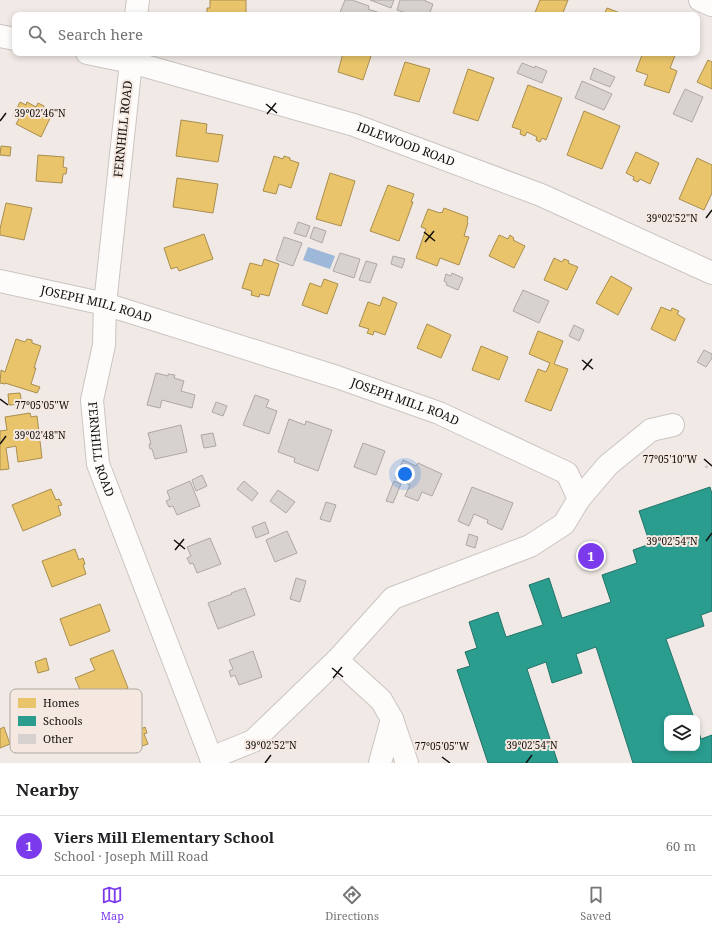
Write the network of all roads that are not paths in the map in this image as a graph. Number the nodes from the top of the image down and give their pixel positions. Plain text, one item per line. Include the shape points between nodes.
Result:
1 (138, 0) edge
2 (700, 0) edge
3 (712, 5) edge
4 (136, 12) edge
5 (0, 36) edge
6 (12, 38) edge
7 (120, 56) edge
8 (131, 57) edge
9 (712, 273) edge
10 (0, 282) edge
11 (105, 304) junction
12 (673, 425) dead end
13 (579, 499) junction
14 (337, 660) junction
15 (392, 720) junction
16 (212, 760) edge
17 (380, 763) edge
18 (407, 763) edge

1 - 4 street
2 - 3 street
5 - 6 street
7 - 8 street, IDLEWOOD ROAD
8 - 9 street, IDLEWOOD ROAD via 354,125 541,195
8 - 11 street, FERNHILL ROAD
10 - 11 street, JOSEPH MILL ROAD
11 - 13 street, JOSEPH MILL ROAD via 337,377 439,413 567,473
11 - 16 street, FERNHILL ROAD via 104,345 92,400 98,464
12 - 13 street via 651,430 608,465
13 - 14 street via 564,524 530,546 393,598
14 - 15 street via 381,700
14 - 16 street via 253,741
15 - 17 street
15 - 18 street

